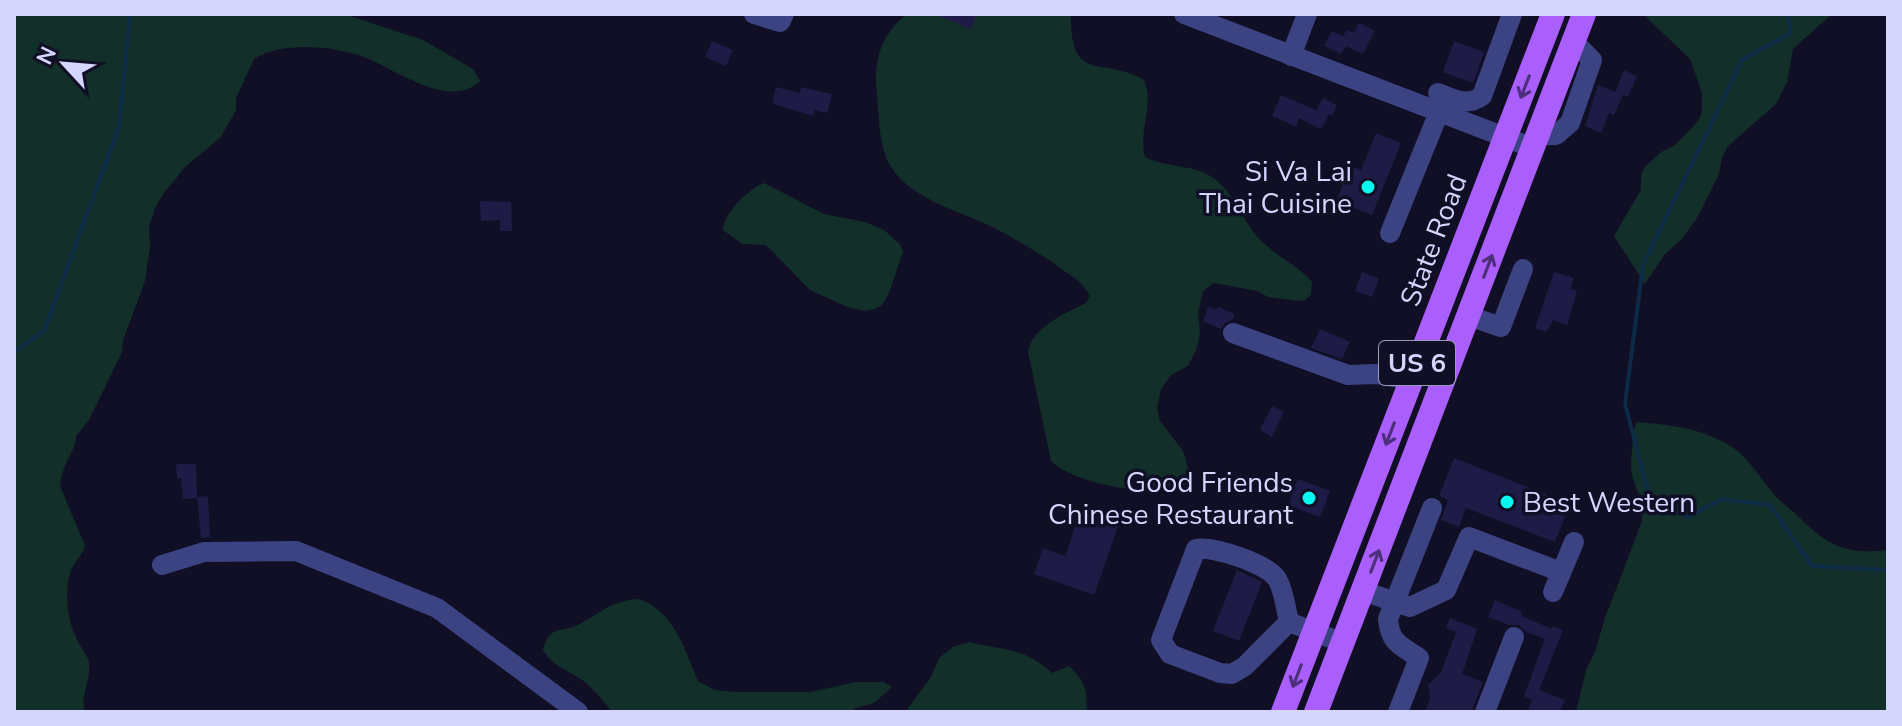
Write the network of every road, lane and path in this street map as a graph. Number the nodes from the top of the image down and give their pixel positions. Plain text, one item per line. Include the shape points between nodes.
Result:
1 (754, 14) edge
2 (1184, 14) edge
3 (1307, 14) edge
4 (1512, 14) edge
5 (1553, 14) edge
6 (1584, 14) edge
7 (782, 18) edge
8 (1291, 56) junction
9 (1439, 103) junction
10 (1505, 138) junction
11 (1536, 141) junction
12 (1390, 233) dead end
13 (1523, 269) dead end
14 (1469, 316) junction
15 (1233, 333) dead end
16 (1410, 380) junction
17 (1432, 508) dead end
18 (1574, 542) dead end
19 (162, 565) dead end
20 (1561, 572) junction
21 (1363, 591) junction
22 (1553, 592) dead end
23 (1394, 603) junction
24 (1289, 622) junction
25 (1314, 631) junction
26 (1514, 637) dead end
27 (1343, 643) junction
28 (578, 712) edge
29 (1283, 712) edge
30 (1316, 712) edge
31 (1398, 712) edge
32 (1485, 712) edge

1 - 7 street
2 - 8 street
3 - 8 street
4 - 9 street via 1482,96
5 -> 10 main road, State Road / US 6
6 - 11 main road, US 6
8 - 9 street
9 - 10 street
9 - 12 street
10 - 11 street
10 - 16 main road, State Road / US 6
14 -> 11 main road, US 6
13 - 14 street via 1501,327
21 -> 14 main road, US 6
15 - 16 street via 1348,375
16 -> 25 main road, State Road / US 6
17 - 23 street
18 - 20 street
19 - 28 street via 204,552 296,551 437,608
20 - 22 street
20 - 23 street via 1469,537 1446,590 1410,607
21 - 23 street
21 - 27 main road, US 6
23 - 31 street via 1389,633 1419,658
24 - 24 street via 1232,674 1170,654 1161,640 1196,549 1208,547 1267,569 1278,580
24 - 25 street
25 - 27 street
25 -> 29 main road, State Road / US 6
26 - 32 street
27 - 30 main road, US 6

